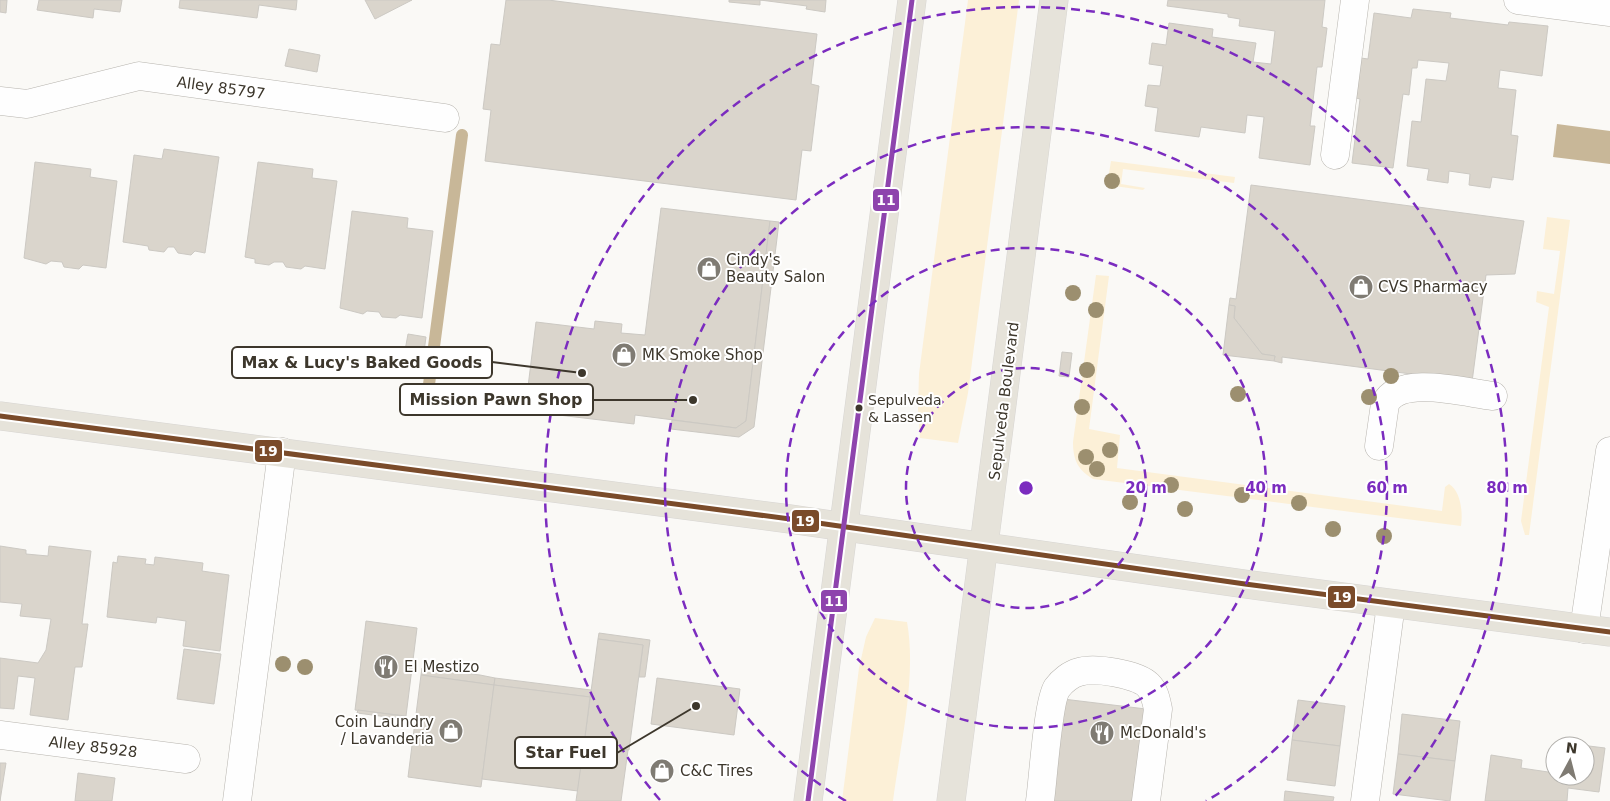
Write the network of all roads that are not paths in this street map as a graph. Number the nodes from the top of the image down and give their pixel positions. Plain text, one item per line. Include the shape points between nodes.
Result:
1 (912, 0) edge
2 (1054, 0) edge
3 (1355, 0) edge
4 (1518, 0) edge
5 (1610, 12) edge
6 (0, 101) edge
7 (445, 118) dead end
8 (1335, 155) dead end
9 (1493, 396) dead end
10 (0, 416) edge
11 (1379, 446) dead end
12 (1610, 451) edge
13 (282, 452) junction
14 (844, 526) junction
15 (984, 545) junction
16 (1391, 604) junction
17 (1584, 629) junction
18 (1610, 632) edge
19 (0, 735) edge
20 (186, 760) dead end
21 (237, 801) edge
22 (808, 801) edge
23 (952, 801) edge
24 (1040, 801) edge
25 (1146, 801) edge
26 (1365, 801) edge

1 - 14 main road
2 - 15 main road, Sepulveda Boulevard
3 - 8 street
4 - 5 street
6 - 7 street, Alley 85797 via 28,104 138,76
9 - 11 street via 1420,387 1400,390 1385,404
10 - 13 main road
12 - 17 street
13 - 14 main road
13 - 21 street
14 - 15 main road
14 - 22 main road
15 - 16 main road
15 - 23 main road, Sepulveda Boulevard
16 - 17 main road
16 - 26 street
17 - 18 main road
19 - 20 street, Alley 85928
24 - 25 street via 1053,696 1066,679 1079,672 1094,671 1141,679 1156,696 1158,709

